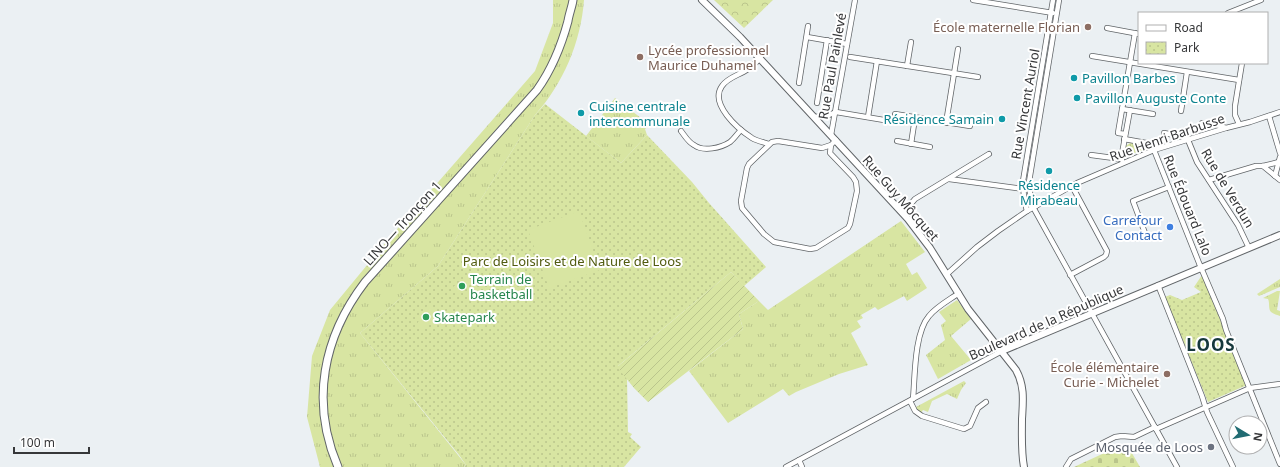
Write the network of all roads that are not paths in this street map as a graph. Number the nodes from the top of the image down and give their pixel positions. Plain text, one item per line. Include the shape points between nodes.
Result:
1 (569, 0) edge
2 (573, 0) edge
3 (702, 0) edge
4 (855, 0) edge
5 (973, 0) edge
6 (1053, 0) edge
7 (1059, 0) edge
8 (1261, 0) edge
9 (1231, 12) edge
10 (1054, 13) junction
11 (568, 21) junction
12 (808, 26) dead end
13 (1106, 28) dead end
14 (1137, 34) edge
15 (806, 37) junction
16 (827, 40) junction
17 (911, 42) dead end
18 (847, 44) junction
19 (958, 49) dead end
20 (1092, 56) dead end
21 (850, 57) dead end
22 (760, 59) junction
23 (877, 61) junction
24 (1130, 62) junction
25 (1138, 63) edge
26 (1141, 64) edge
27 (1242, 64) edge
28 (907, 66) junction
29 (1187, 72) junction
30 (954, 74) junction
31 (978, 77) dead end
32 (1239, 80) junction
33 (799, 83) dead end
34 (817, 103) dead end
35 (1122, 109) junction
36 (1130, 110) junction
37 (1181, 111) dead end
38 (836, 112) junction
39 (1280, 112) edge
40 (895, 114) dead end
41 (1153, 114) dead end
42 (1269, 116) junction
43 (815, 117) junction
44 (868, 117) junction
45 (915, 118) junction
46 (884, 120) dead end
47 (946, 122) junction
48 (1202, 123) dead end
49 (1239, 124) junction
50 (970, 126) dead end
51 (1226, 128) junction
52 (741, 130) junction
53 (681, 131) dead end
54 (1164, 133) dead end
55 (1125, 137) junction
56 (833, 140) junction
57 (1188, 140) junction
58 (897, 141) dead end
59 (769, 144) junction
60 (911, 144) junction
61 (1152, 144) dead end
62 (930, 146) dead end
63 (1154, 150) junction
64 (1280, 153) edge
65 (989, 154) dead end
66 (1091, 154) dead end
67 (1280, 159) edge
68 (1122, 161) junction
69 (1263, 166) junction
70 (1275, 176) junction
71 (950, 179) junction
72 (1209, 180) junction
73 (1280, 180) edge
74 (1072, 186) junction
75 (1169, 188) junction
76 (1023, 189) junction
77 (1034, 206) junction
78 (1027, 211) junction
79 (903, 213) junction
80 (1280, 235) edge
81 (1136, 238) dead end
82 (1249, 248) junction
83 (1201, 268) junction
84 (947, 274) junction
85 (1070, 275) junction
86 (1158, 285) junction
87 (958, 294) junction
88 (1092, 313) junction
89 (1002, 351) junction
90 (1280, 384) edge
91 (1250, 388) junction
92 (912, 400) junction
93 (986, 402) dead end
94 (1205, 408) junction
95 (1156, 428) junction
96 (799, 460) junction
97 (1280, 464) edge
98 (338, 467) edge
99 (786, 467) edge
100 (802, 467) edge
101 (1024, 467) edge
102 (1066, 467) edge
103 (1177, 467) edge
104 (1233, 467) edge

1 - 11 main road, LINO— Tronçon 1
2 - 11 main road, LINO— Tronçon 1
3 - 22 street, Rue Guy Môcquet
4 - 18 street, Rue Paul Painlevé
5 - 10 street
6 - 10 street, Rue Vincent Auriol
7 - 10 street, Rue Vincent Auriol
8 - 9 street
10 - 76 street, Rue Vincent Auriol
10 - 77 street, Rue Vincent Auriol via 1029,182
11 - 98 main road, LINO— Tronçon 1 via 556,58 537,90 368,278 353,298 336,329 325,373 324,410 329,442
12 - 15 street
13 - 14 street
14 - 24 street
15 - 16 street
15 - 33 street
16 - 18 street
16 - 34 street
17 - 28 street
18 - 38 street, Rue Paul Painlevé
19 - 30 street
20 - 24 street
21 - 23 street
22 - 43 street, Rue Guy Môcquet
22 - 52 street via 748,70 725,82 719,91 726,116
23 - 28 street
23 - 44 street
24 - 25 street
24 - 35 street
26 - 29 street
27 - 32 street
28 - 30 street
29 - 32 street
29 - 37 street
30 - 31 street
30 - 47 street
32 - 49 street via 1235,106
35 - 36 street
35 - 55 street via 1118,133
36 - 41 street
36 - 55 street
38 - 43 street
38 - 44 street
38 - 56 street, Rue Paul Painlevé
39 - 42 street, Rue Henri Barbusse
40 - 45 street
42 - 49 street, Rue Henri Barbusse
42 - 64 street
43 - 56 street, Rue Guy Môcquet
44 - 46 street
45 - 47 street
45 - 60 street
47 - 50 street
48 - 51 street
49 - 51 street, Rue Henri Barbusse
51 - 57 street, Rue Henri Barbusse
52 - 53 street via 727,144 705,149 697,148
52 - 59 street via 756,140
54 - 57 street
55 - 61 street
55 - 68 street
56 - 59 street via 822,148 778,141
56 - 59 street via 830,153 856,182 852,220 848,228 820,246 810,249 774,242 742,208 747,168
56 - 79 street, Rue Guy Môcquet
57 - 63 street, Rue Henri Barbusse
57 - 72 street, Rue de Verdun via 1195,158
58 - 60 street
60 - 62 street
63 - 68 street, Rue Henri Barbusse
63 - 75 street, Rue Édouard Lalo
65 - 71 street
66 - 68 street
67 - 69 street
67 - 70 street
68 - 74 street, Rue Henri Barbusse
69 - 70 street
69 - 72 street
70 - 73 street
71 - 76 street
71 - 79 street via 915,200
72 - 82 street, Rue de Verdun via 1238,225
74 - 77 street, Rue Henri Barbusse
74 - 85 street via 1107,250 1104,257
75 - 81 street via 1133,201 1146,232
75 - 83 street, Rue Édouard Lalo
76 - 78 street, Rue Vincent Auriol
77 - 78 street, Rue Henri Barbusse
77 - 85 street, Rue Vincent Auriol
78 - 84 street, Rue Henri Barbusse via 982,243
79 - 84 street, Rue Guy Môcquet
80 - 82 street, Boulevard de la République
82 - 83 street, Boulevard de la République
83 - 86 street, Boulevard de la République
83 - 91 street, Rue Édouard Lalo
84 - 87 street, Rue Guy Môcquet
85 - 88 street, Rue Vincent Auriol
86 - 88 street, Boulevard de la République
86 - 94 street
87 - 89 street, Rue Guy Môcquet
87 - 92 street via 925,321 917,352
88 - 89 street, Boulevard de la République
88 - 95 street, Rue Vincent Auriol
89 - 92 street, Boulevard de la République
89 - 101 street, Rue Guy Môcquet via 1016,370 1023,387
90 - 91 street
91 - 94 street
91 - 97 street, Rue Édouard Lalo
92 - 93 street via 915,411 922,416 964,429 972,424 978,408
92 - 96 street, Boulevard de la République
94 - 95 street
94 - 104 street
95 - 102 street via 1134,437 1115,437 1070,459
95 - 103 street, Rue Vincent Auriol
96 - 99 street, Boulevard de la République
96 - 100 street

